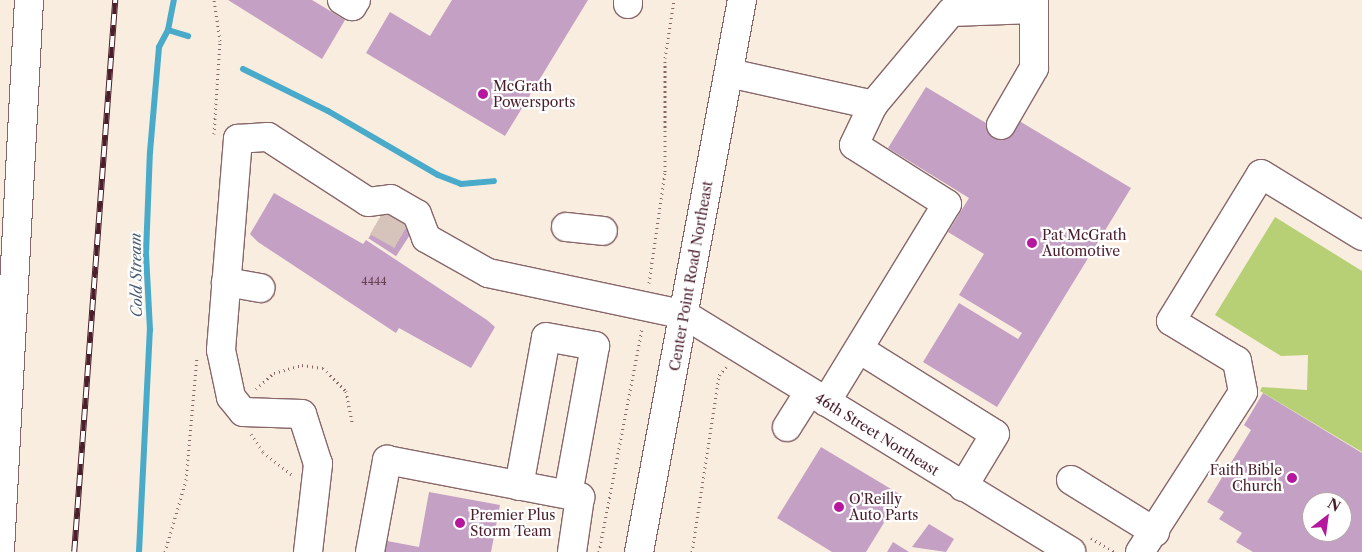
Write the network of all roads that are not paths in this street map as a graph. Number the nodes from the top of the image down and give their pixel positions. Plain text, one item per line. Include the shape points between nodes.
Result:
1 (29, 0) edge
2 (342, 0) edge
3 (356, 0) edge
4 (742, 0) edge
5 (1034, 4) edge
6 (728, 73) junction
7 (873, 105) junction
8 (1001, 125) dead end
9 (566, 227) dead end
10 (603, 231) dead end
11 (1362, 236) edge
12 (226, 282) junction
13 (260, 288) dead end
14 (685, 315) junction
15 (859, 349) junction
16 (818, 397) junction
17 (787, 427) dead end
18 (1071, 480) dead end
19 (519, 486) junction
20 (963, 487) junction
21 (568, 495) junction
22 (1147, 542) edge
23 (0, 550) edge
24 (308, 552) edge
25 (370, 552) edge
26 (572, 552) edge
27 (639, 552) edge
28 (1071, 552) edge

1 - 23 main road
2 - 3 main road via 352,6
4 - 6 main road, Center Point Road Northeast
5 - 7 main road via 951,12
5 - 8 main road via 1034,68
6 - 7 main road
6 - 14 main road, Center Point Road Northeast
7 - 15 main road via 854,145 947,204
9 - 10 main road
11 - 22 main road via 1261,174 1171,321 1237,361 1243,392
12 - 13 main road
12 - 14 main road, 46th Street Northeast via 238,139 268,137 373,212 391,199 417,214 418,239 488,273
12 - 24 main road via 220,350 232,404 243,412 302,414 318,464
14 - 16 main road, 46th Street Northeast
14 - 27 main road, Center Point Road Northeast
15 - 16 main road
15 - 20 main road via 995,434
16 - 17 main road
16 - 20 main road, 46th Street Northeast
18 - 22 main road
19 - 21 main road
19 - 21 main road via 546,337 595,346
19 - 25 main road via 387,460
20 - 28 main road, 46th Street Northeast
21 - 26 main road via 580,498

